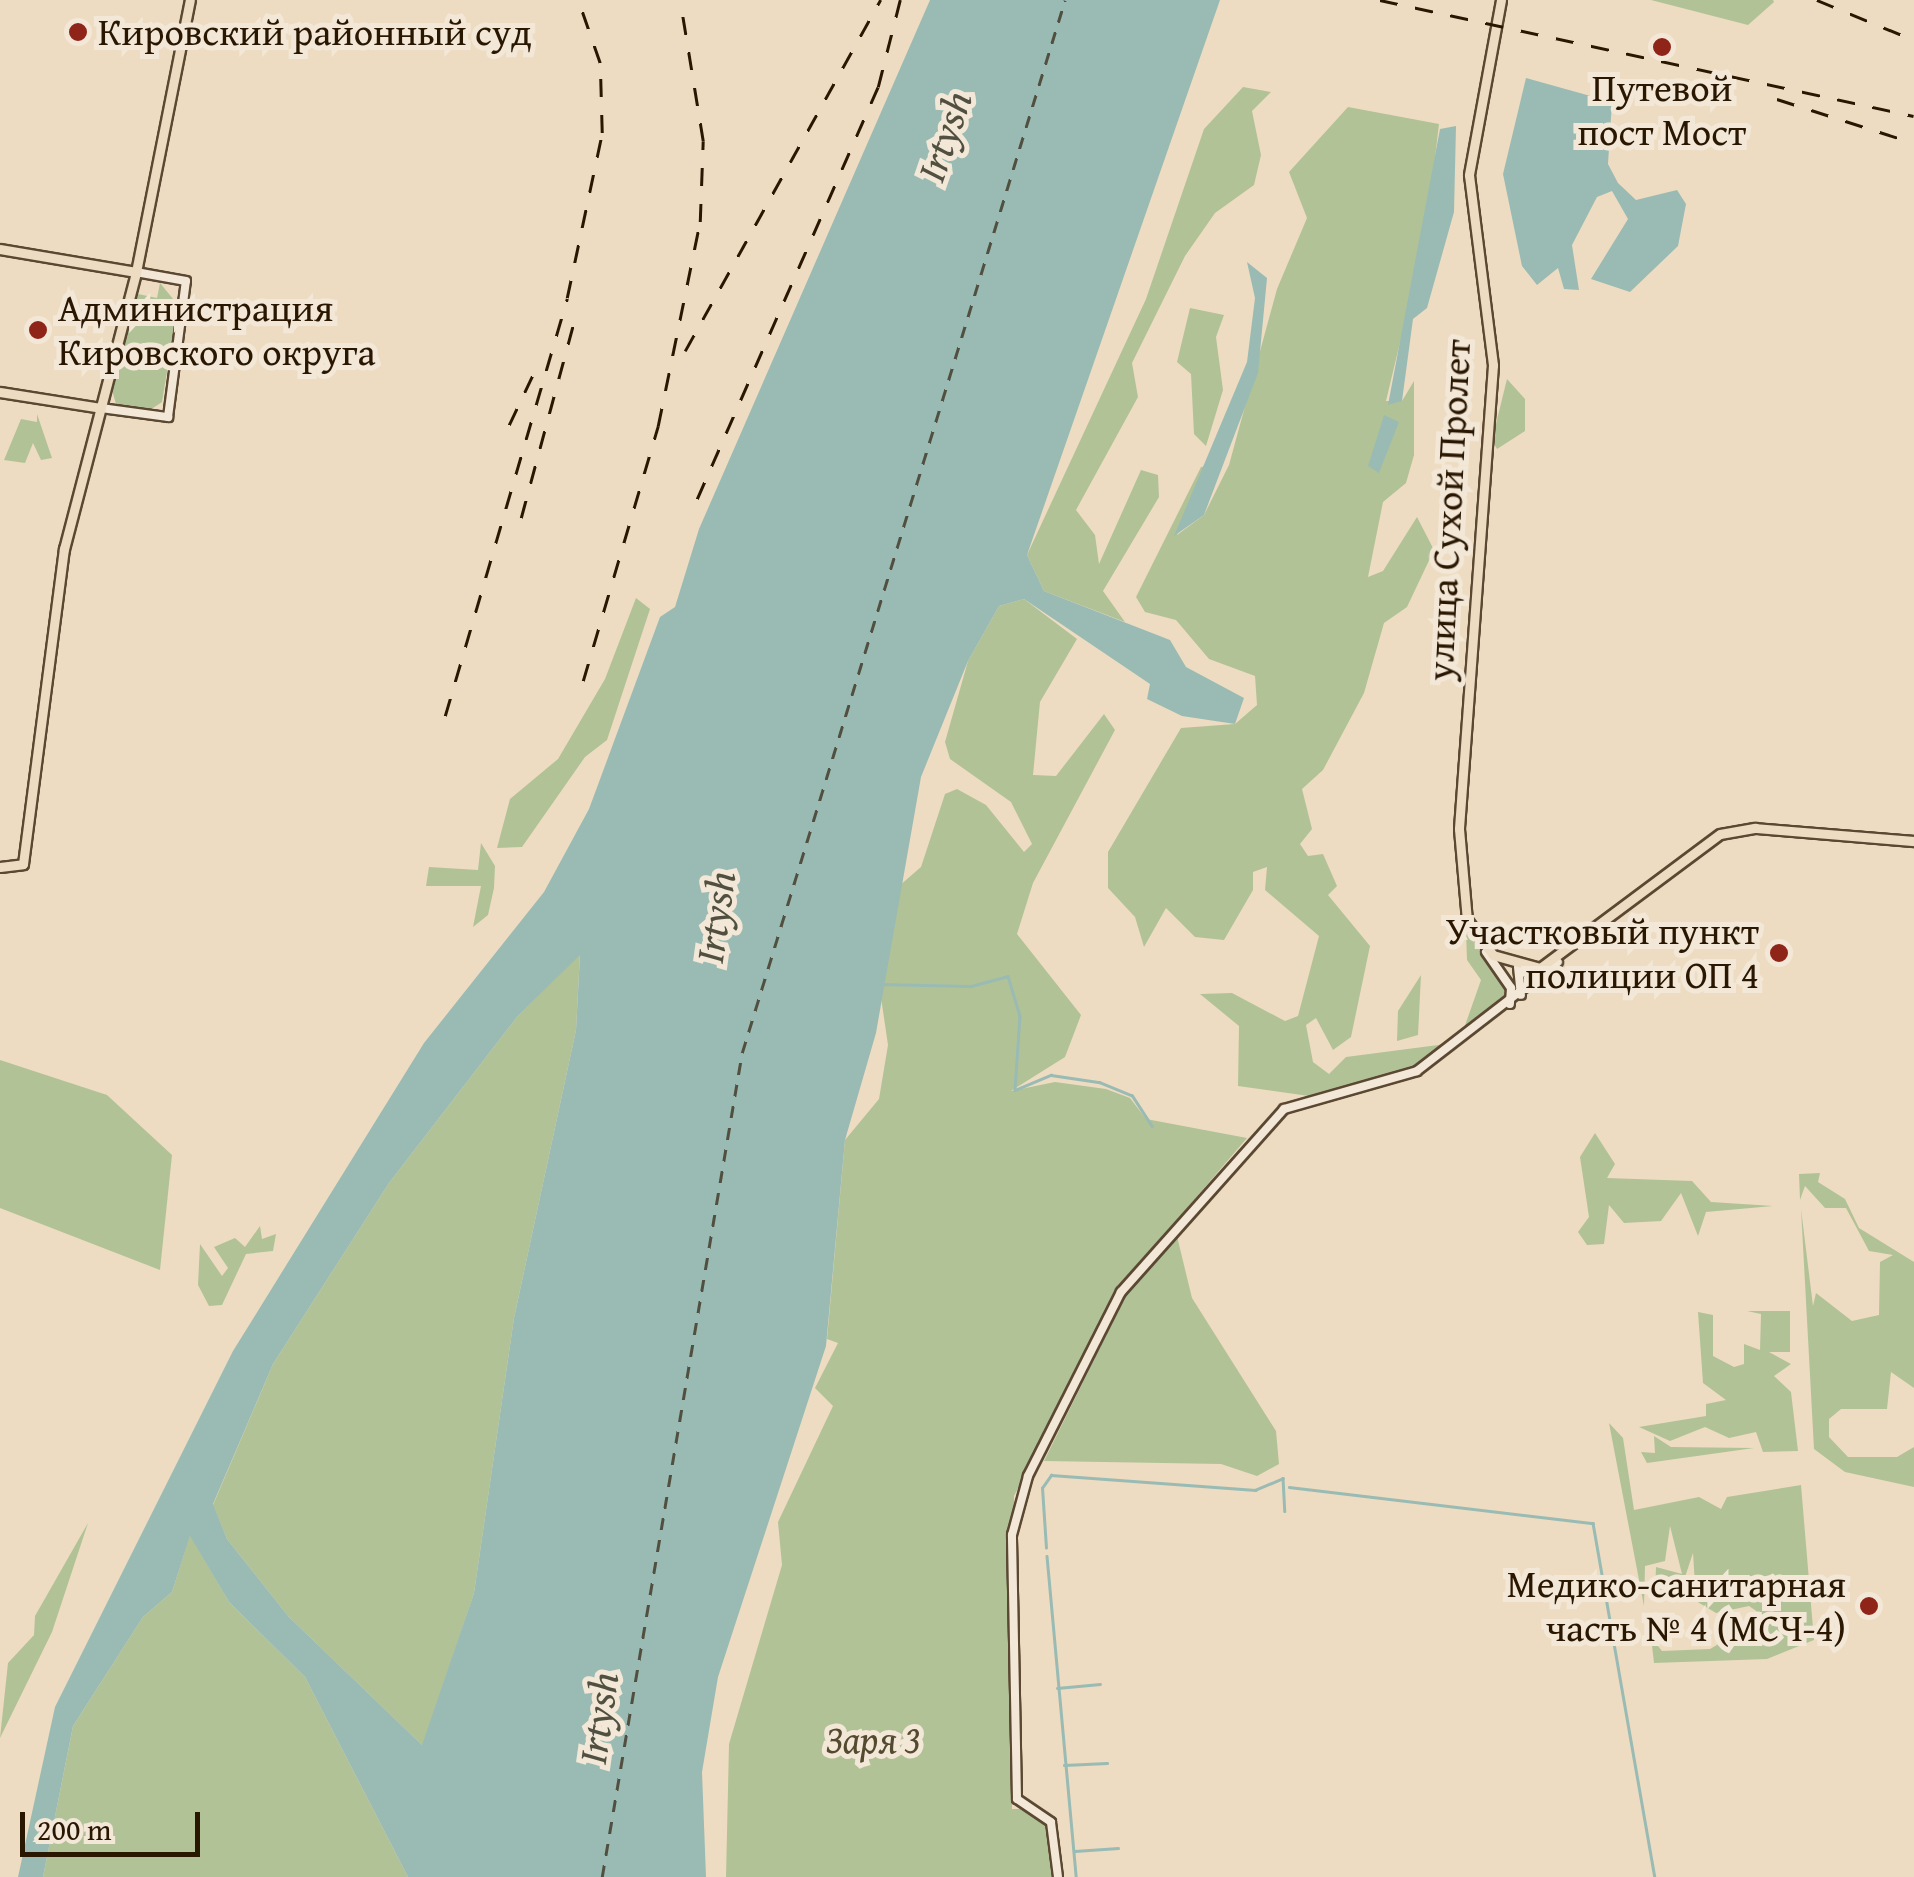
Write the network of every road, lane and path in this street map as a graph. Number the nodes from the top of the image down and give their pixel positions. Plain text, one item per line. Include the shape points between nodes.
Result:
1 (190, 0) edge
2 (1501, 0) edge
3 (0, 250) edge
4 (136, 272) junction
5 (0, 392) edge
6 (101, 408) junction
7 (1914, 840) edge
8 (0, 867) edge
9 (1481, 944) junction
10 (1558, 962) junction
11 (1518, 967) junction
12 (1521, 995) junction
13 (1508, 1006) junction
14 (1058, 1877) edge

1 - 4 main road
2 - 9 main road, улица Сухой Пролет via 1470,175 1493,366 1459,830 1462,908
3 - 4 main road
4 - 6 main road
4 - 6 street via 186,281 168,418
5 - 6 main road
6 - 8 main road via 64,549 23,864
7 - 10 main road via 1720,834
9 - 11 main road
9 - 13 street via 1511,988
10 - 11 main road
10 - 12 street
11 - 12 street
12 - 13 street
13 - 14 street via 1402,1078 1284,1109 1121,1292 1028,1476 1012,1536 1017,1799 1051,1822

